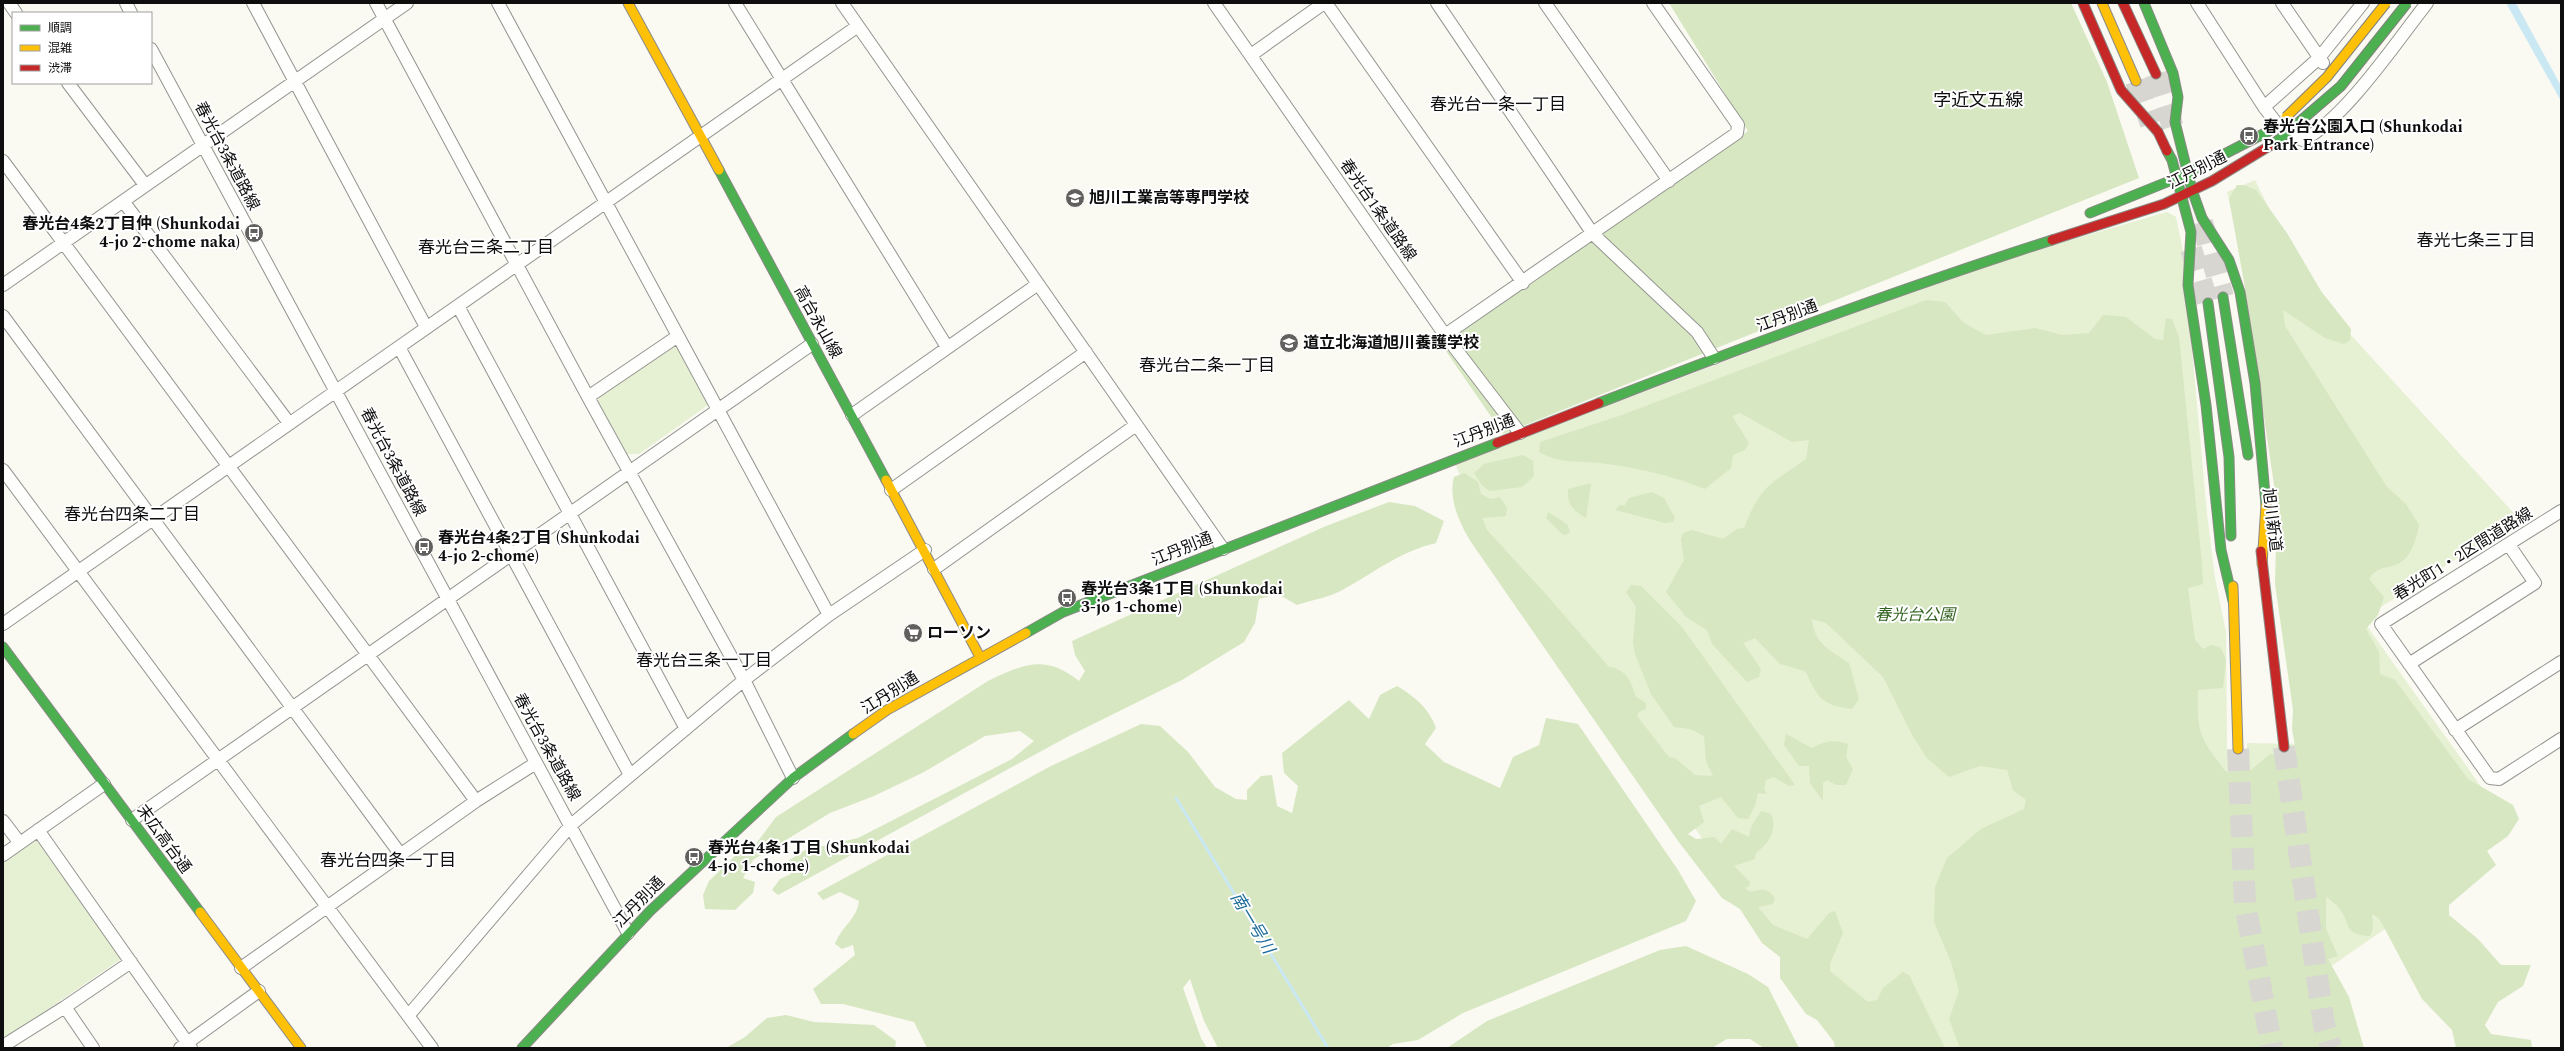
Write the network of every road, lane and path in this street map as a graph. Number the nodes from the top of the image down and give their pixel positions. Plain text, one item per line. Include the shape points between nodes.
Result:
1 (9, 3) edge
2 (126, 3) edge
3 (253, 3) edge
4 (376, 3) edge
5 (407, 3) edge
6 (498, 3) edge
7 (628, 3) edge
8 (735, 3) edge
9 (842, 3) edge
10 (1214, 3) edge
11 (1325, 3) edge
12 (1437, 3) edge
13 (1544, 3) edge
14 (1653, 3) edge
15 (2083, 3) edge
16 (2102, 3) edge
17 (2123, 3) edge
18 (2144, 3) edge
19 (2197, 3) edge
20 (2363, 3) edge
21 (2386, 3) edge
22 (2407, 3) edge
23 (2427, 3) edge
24 (2283, 4) edge
25 (15, 12) edge
26 (131, 12) edge
27 (385, 18) junction
28 (858, 26) junction
29 (152, 51) edge
30 (1251, 55) junction
31 (2319, 58) junction
32 (2156, 74) tunnel mouth
33 (782, 79) junction
34 (2136, 81) tunnel mouth
35 (296, 82) junction
36 (69, 84) edge
37 (2350, 100) junction
38 (2264, 107) junction
39 (700, 136) junction
40 (203, 145) junction
41 (3, 161) edge
42 (2187, 175) junction
43 (1669, 180) junction
44 (2177, 180) junction
45 (144, 185) junction
46 (2192, 190) junction
47 (2181, 196) junction
48 (123, 201) junction
49 (606, 203) junction
50 (2084, 216) dead end
51 (2040, 233) dead end
52 (1593, 234) junction
53 (64, 242) junction
54 (517, 265) junction
55 (1968, 266) junction
56 (1523, 283) junction
57 (1038, 284) junction
58 (3, 285) edge
59 (2223, 296) tunnel mouth
60 (2208, 303) tunnel mouth
61 (458, 306) junction
62 (3, 316) edge
63 (426, 327) junction
64 (1445, 335) junction
65 (678, 336) junction
66 (812, 344) junction
67 (399, 347) junction
68 (947, 347) junction
69 (1086, 352) junction
70 (1714, 358) junction
71 (336, 392) junction
72 (588, 397) junction
73 (718, 409) junction
74 (852, 415) junction
75 (289, 423) junction
76 (1136, 425) junction
77 (1520, 433) junction
78 (228, 465) junction
79 (2249, 465) dead end
80 (3, 470) edge
81 (629, 471) junction
82 (891, 490) junction
83 (2255, 511) dead end
84 (570, 514) junction
85 (2559, 516) edge
86 (152, 518) junction
87 (2509, 545) junction
88 (1223, 549) junction
89 (925, 550) junction
90 (511, 554) junction
91 (2262, 564) junction
92 (934, 569) junction
93 (78, 571) junction
94 (447, 597) junction
95 (2233, 601) junction
96 (829, 615) junction
97 (3, 624) edge
98 (3, 647) edge
99 (367, 655) junction
100 (980, 657) junction
101 (2561, 662) edge
102 (2410, 664) junction
103 (744, 680) junction
104 (293, 708) junction
105 (686, 729) junction
106 (2455, 730) junction
107 (2561, 739) edge
108 (2284, 748) tunnel mouth
109 (2238, 749) tunnel mouth
110 (218, 759) junction
111 (536, 763) junction
112 (630, 775) junction
113 (793, 778) junction
114 (104, 784) junction
115 (476, 801) junction
116 (132, 820) junction
117 (3, 821) edge
118 (571, 825) junction
119 (38, 830) junction
120 (19, 842) junction
121 (3, 855) edge
122 (400, 855) junction
123 (326, 908) junction
124 (628, 933) junction
125 (131, 962) junction
126 (241, 968) junction
127 (259, 991) junction
128 (65, 1008) junction
129 (408, 1016) junction
130 (3, 1046) edge
131 (186, 1046) edge
132 (93, 1048) edge
133 (301, 1048) edge
134 (432, 1048) edge
135 (522, 1048) edge

1 - 25 street
2 - 26 street
3 - 35 street
4 - 27 street
5 - 27 street
6 - 49 street
7 - 39 main road, 高台永山線
8 - 33 street
9 - 28 street
10 - 30 street, 春光台1条道路線
11 - 30 street
11 - 56 street
12 - 52 street
13 - 43 street
14 - 43 street via 1738,125 1737,133
15 - 44 main road via 2121,90 2158,132 2172,160
16 - 34 main road
17 - 32 main road
18 - 42 main road via 2173,73 2178,97 2175,122
19 - 38 street
20 - 31 street
21 - 42 main road, 江丹別通, bridge via 2331,74 2303,104 2269,130
22 - 46 main road, 江丹別通, bridge via 2341,86 2276,142
23 - 37 street
24 - 31 street
27 - 35 street
27 - 54 street
28 - 33 street
28 - 57 street
29 - 40 street, 春光台3条道路線
30 - 64 street, 春光台1条道路線
31 - 37 street
31 - 38 street
33 - 39 street
33 - 68 street
35 - 40 street
35 - 63 street
36 - 45 street
37 - 38 street via 2314,134 2303,140 2284,133
39 - 49 street
39 - 66 main road, 高台永山線
40 - 45 street
40 - 71 street, 春光台3条道路線
41 - 53 street
42 - 44 main road, 江丹別通
42 - 46 main road
43 - 52 street
44 - 47 main road
44 - 50 main road, 江丹別通
45 - 48 street
46 - 47 main road, 江丹別通
46 - 91 main road via 2202,218 2229,260 2240,292 2255,383 2267,496
47 - 55 main road, 江丹別通 via 2164,204
47 - 95 main road via 2191,232 2188,285 2206,405 2216,512 2221,550
48 - 53 street
48 - 75 street
49 - 54 street
49 - 65 street
51 - 55 main road, 江丹別通
52 - 56 street
52 - 70 street via 1697,332
53 - 58 street
53 - 78 street
54 - 61 street
54 - 72 street
55 - 70 main road, 江丹別通
56 - 64 street
57 - 68 street
57 - 69 street
59 - 79 main road
60 - 95 main road via 2220,374 2229,457
61 - 63 street
61 - 84 street
62 - 86 street
63 - 67 street
64 - 77 street, 春光台1条道路線
65 - 72 street
65 - 73 street
66 - 73 street
66 - 74 main road, 高台永山線
67 - 71 street
67 - 90 street
68 - 74 street
69 - 76 street
69 - 82 street
70 - 77 main road, 江丹別通
71 - 75 street
71 - 94 street, 春光台3条道路線
72 - 81 street
73 - 81 street
73 - 96 street
74 - 82 main road, 高台永山線
75 - 78 street
76 - 88 street
76 - 92 street
77 - 88 main road, 江丹別通
78 - 86 street
78 - 99 street
80 - 93 street
81 - 84 street
81 - 103 street
82 - 89 main road, 高台永山線
83 - 91 main road, 旭川新道
84 - 90 street
84 - 105 street
85 - 87 street, 春光町1・2区間道路線
86 - 93 street
86 - 104 street
87 - 102 street via 2534,583
87 - 102 street, 春光町1・2区間道路線 via 2381,624
88 - 100 main road, 江丹別通 via 1064,612
89 - 92 main road, 高台永山線
89 - 96 street
90 - 94 street
90 - 112 street
91 - 108 main road, 旭川新道
92 - 100 main road, 高台永山線
93 - 97 street
93 - 110 street
94 - 99 street
94 - 111 street, 春光台3条道路線
95 - 109 main road
96 - 103 street
98 - 114 main road, 末広高台通
99 - 104 street
99 - 115 street
100 - 113 main road, 江丹別通 via 887,710
101 - 106 street
102 - 106 street
103 - 105 street
103 - 113 street
104 - 110 street
104 - 122 street
105 - 112 street
106 - 107 street via 2490,778 2499,779
110 - 116 street
110 - 123 street
111 - 115 street
111 - 118 street, 春光台3条道路線
112 - 118 street
113 - 124 main road, 江丹別通
114 - 116 main road, 末広高台通
114 - 119 street
115 - 122 street
116 - 126 main road, 末広高台通
117 - 120 street
118 - 124 street, 春光台3条道路線
118 - 129 street
119 - 120 street
119 - 125 street
120 - 121 street
122 - 123 street
123 - 126 street
123 - 129 street
124 - 135 main road, 江丹別通
125 - 128 street
125 - 131 street
126 - 127 main road, 末広高台通
127 - 131 street
127 - 133 main road, 末広高台通
128 - 130 street
128 - 132 street
129 - 134 street

